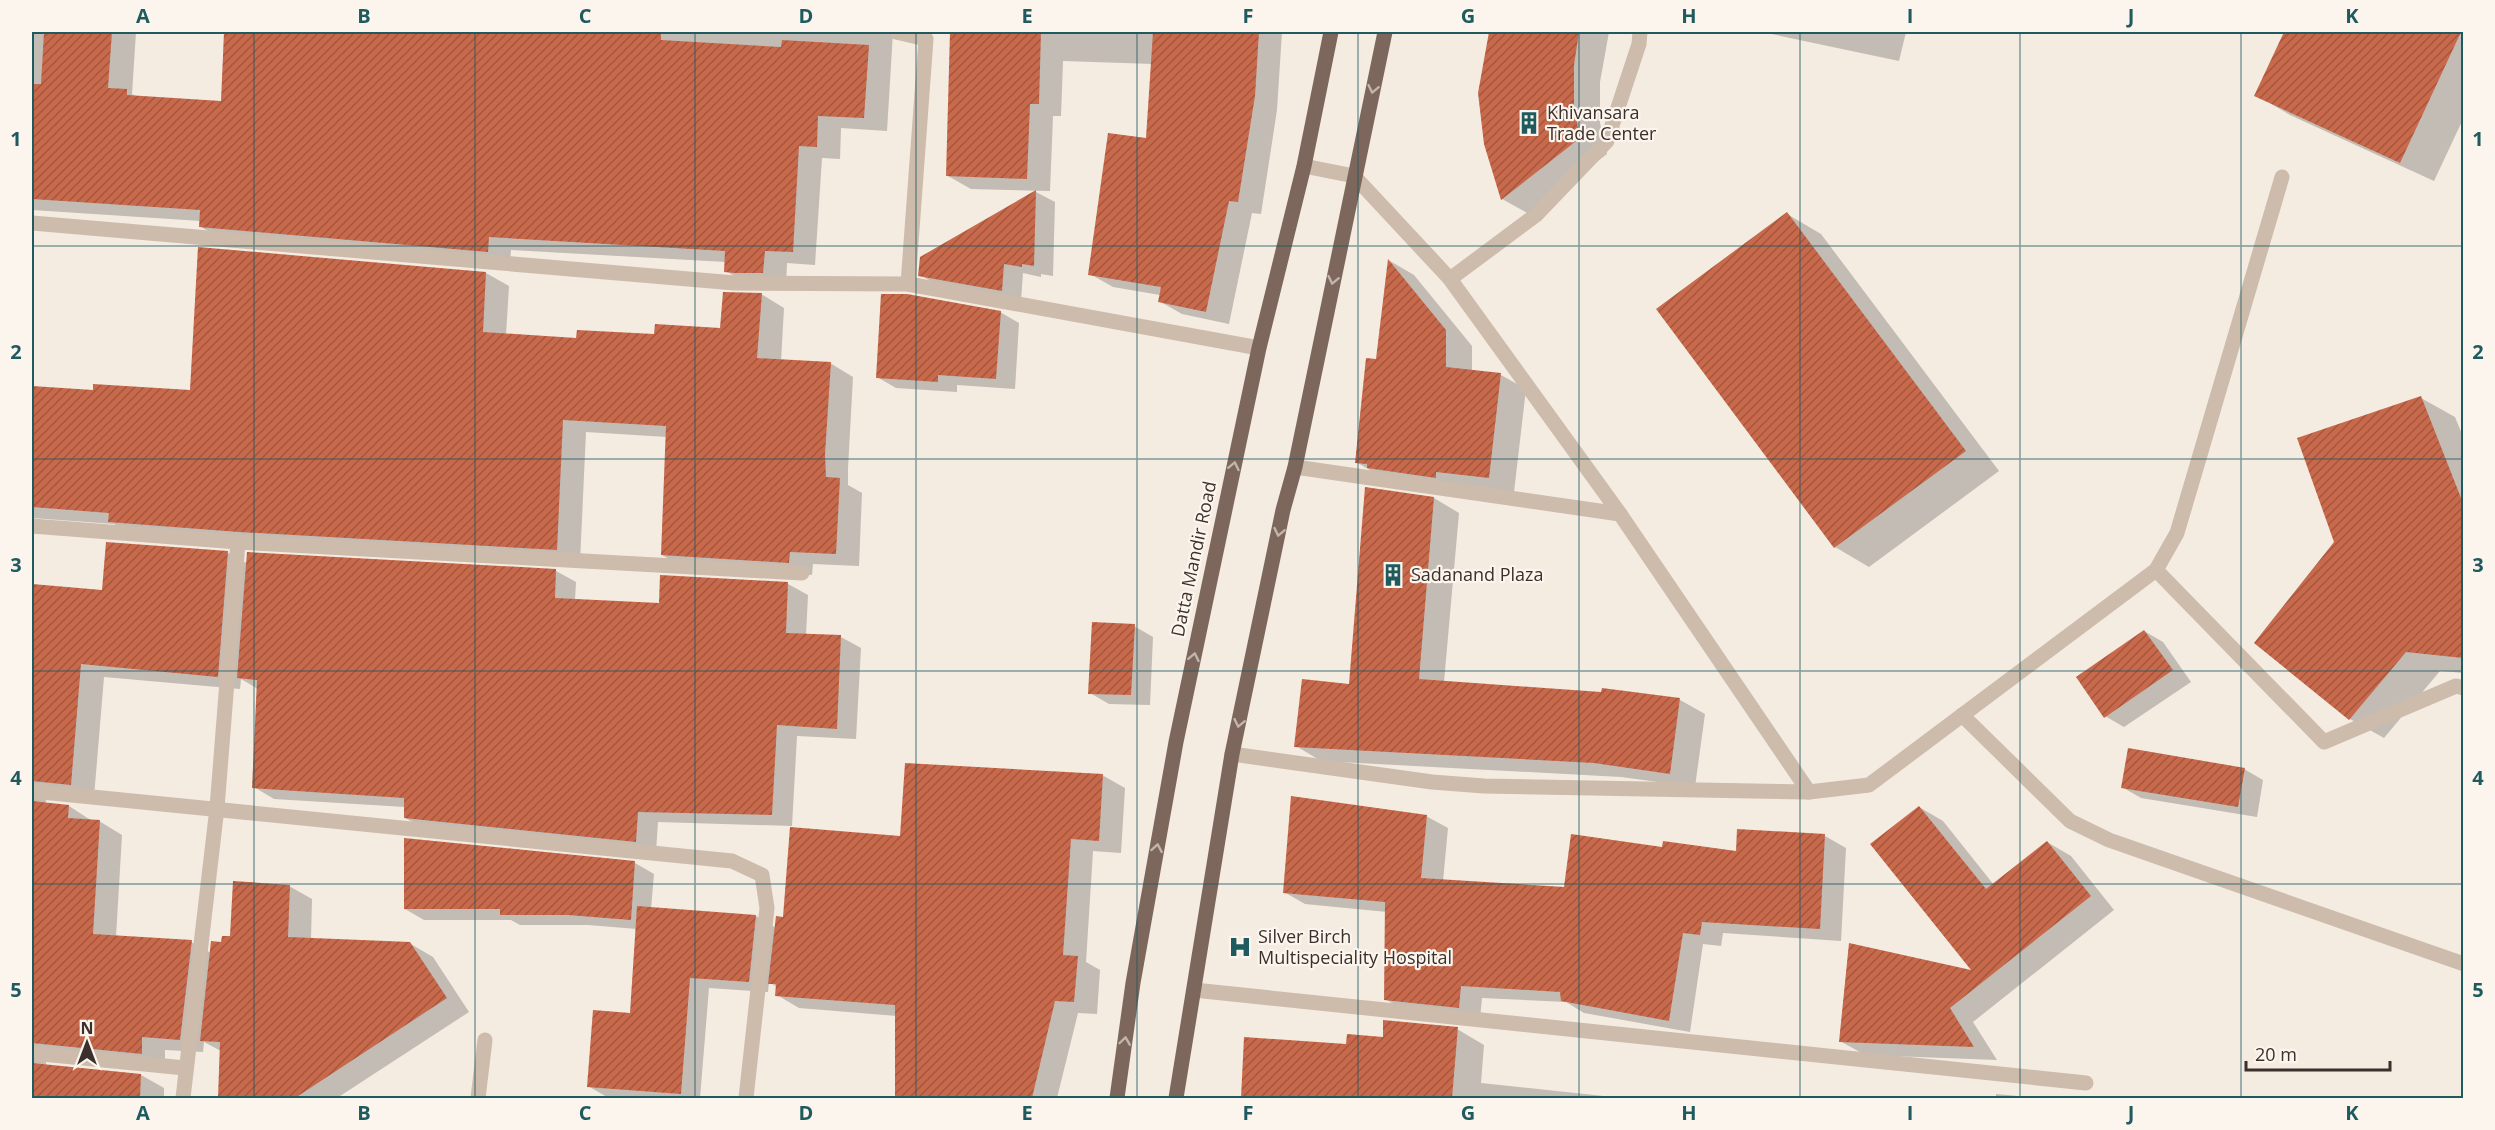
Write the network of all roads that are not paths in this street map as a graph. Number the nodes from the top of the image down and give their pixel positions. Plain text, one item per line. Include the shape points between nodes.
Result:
1 (896, 32) edge
2 (1331, 32) edge
3 (1385, 32) edge
4 (1640, 32) edge
5 (926, 35) edge
6 (1304, 166) junction
7 (1354, 176) junction
8 (2282, 177) dead end
9 (32, 224) edge
10 (1450, 279) junction
11 (908, 284) junction
12 (1259, 348) junction
13 (1295, 467) junction
14 (1620, 514) junction
15 (32, 526) edge
16 (238, 542) junction
17 (2156, 570) junction
18 (802, 573) dead end
19 (2463, 688) edge
20 (1962, 715) junction
21 (1232, 754) junction
22 (32, 791) edge
23 (1809, 792) junction
24 (217, 808) junction
25 (2463, 964) edge
26 (1194, 990) junction
27 (485, 1040) dead end
28 (32, 1053) edge
29 (185, 1068) junction
30 (2086, 1083) dead end
31 (183, 1098) edge
32 (477, 1098) edge
33 (746, 1098) edge
34 (1117, 1098) edge
35 (1176, 1098) edge

1 - 5 street
2 - 6 main road, Datta Mandir Road
3 -> 7 main road
4 - 10 street via 1607,141 1536,215
5 - 11 street
6 - 7 street
6 - 12 main road, Datta Mandir Road
7 - 10 street
7 -> 13 main road
8 - 17 street via 2177,533
9 - 11 street via 735,283
10 - 14 street
11 - 12 street
34 -> 12 main road, Datta Mandir Road via 1133,983 1176,742
13 - 14 street
13 -> 21 main road
14 - 23 street
15 - 16 street
16 - 18 street
16 - 24 street
17 - 19 street via 2324,742 2456,686
17 - 20 street
20 - 23 street via 1869,785
20 - 25 street via 2070,822 2109,840
21 - 23 street via 1484,786
21 - 26 main road
22 - 24 street
24 - 29 street
24 - 33 street via 732,861 762,875 767,908
26 - 30 street
26 - 35 main road
27 - 32 street
28 - 29 street
29 - 31 street

